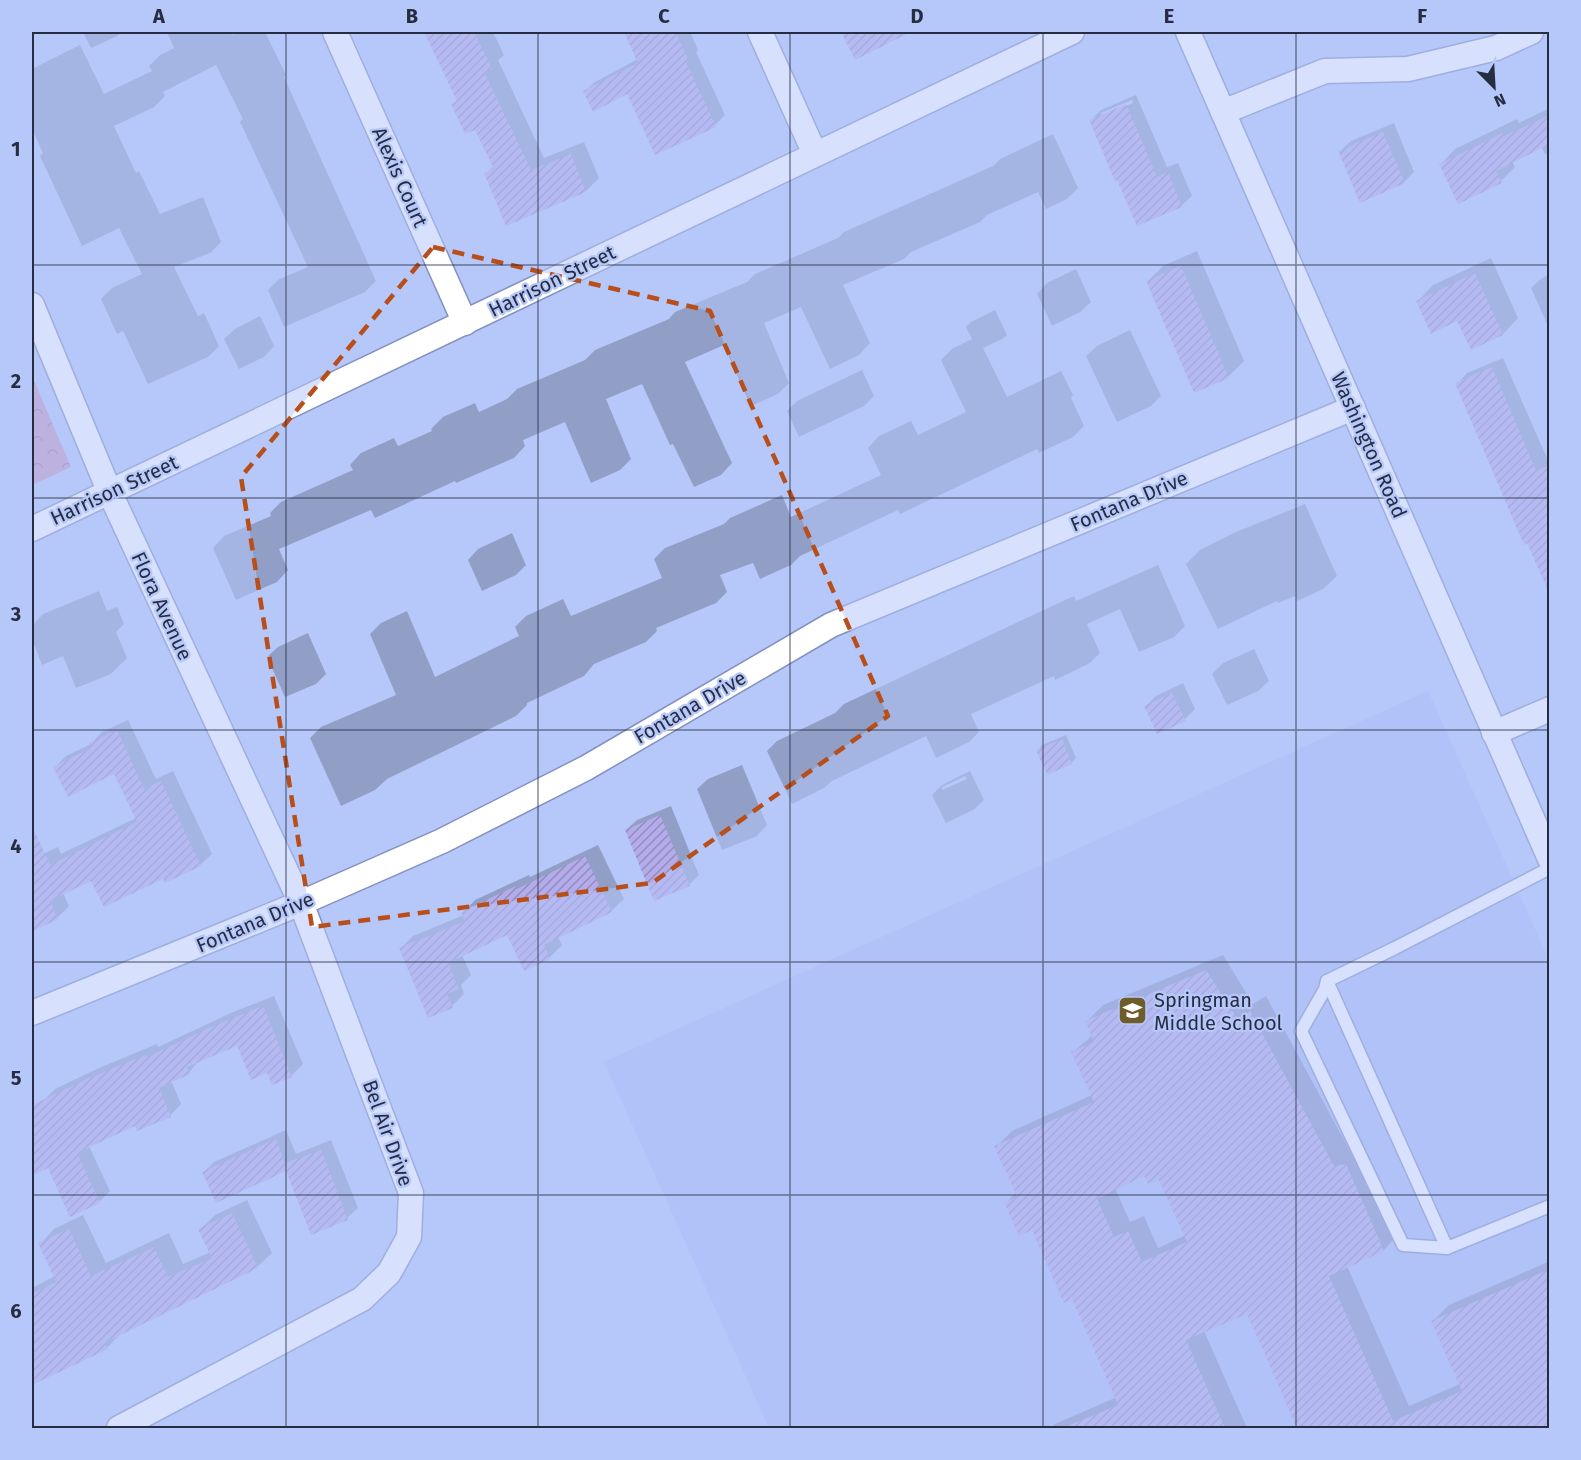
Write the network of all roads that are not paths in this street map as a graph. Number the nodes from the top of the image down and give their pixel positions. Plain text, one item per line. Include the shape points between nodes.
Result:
1 (335, 32) edge
2 (760, 32) edge
3 (1072, 32) edge
4 (1188, 32) edge
5 (1531, 32) edge
6 (1223, 112) junction
7 (815, 154) junction
8 (32, 304) edge
9 (465, 323) junction
10 (1353, 408) junction
11 (110, 493) junction
12 (32, 529) edge
13 (1550, 709) edge
14 (1494, 733) junction
15 (1550, 859) edge
16 (1550, 868) edge
17 (301, 903) junction
18 (1327, 981) junction
19 (32, 1013) edge
20 (1550, 1206) edge
21 (1448, 1248) junction
22 (119, 1428) edge

1 - 9 street, Alexis Court
2 - 7 street
3 - 7 street, Harrison Street
4 - 6 street, Washington Road
5 - 6 street via 1496,48 1408,69 1325,70
6 - 10 street, Washington Road
7 - 9 street, Harrison Street
8 - 11 street, Flora Avenue
9 - 11 street, Harrison Street
10 - 14 street, Washington Road
10 - 17 street, Fontana Drive via 831,625 586,768 442,841
11 - 12 street, Harrison Street
11 - 17 street, Flora Avenue
13 - 14 street
14 - 15 street, Washington Road
16 - 18 lane
17 - 19 street, Fontana Drive
17 - 22 street, Bel Air Drive via 411,1193 409,1237 389,1273 362,1299
18 - 21 lane
18 - 21 lane via 1301,1031 1403,1245
20 - 21 lane

